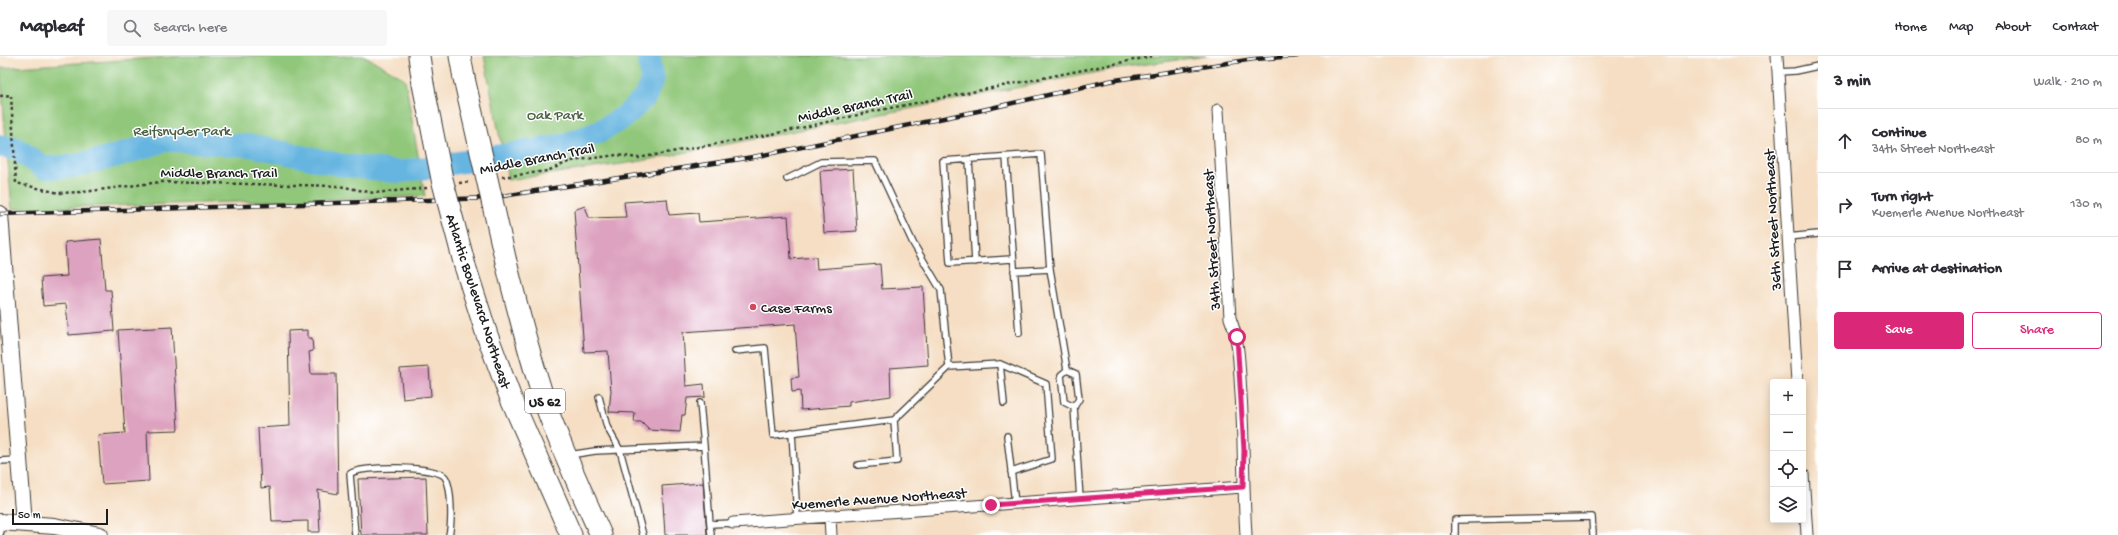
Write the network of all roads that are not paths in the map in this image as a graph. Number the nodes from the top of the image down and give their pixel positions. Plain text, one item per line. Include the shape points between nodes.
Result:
1 (419, 56) edge
2 (460, 56) edge
3 (1777, 56) edge
4 (1818, 66) edge
5 (1779, 72) junction
6 (1218, 110) dead end
7 (1006, 157) junction
8 (969, 159) junction
9 (787, 179) dead end
10 (0, 214) edge
11 (1818, 234) edge
12 (1787, 236) junction
13 (1012, 259) junction
14 (975, 262) junction
15 (1050, 269) junction
16 (1014, 271) junction
17 (1019, 333) dead end
18 (735, 351) dead end
19 (1000, 364) junction
20 (949, 367) junction
21 (1067, 370) junction
22 (1797, 379) edge
23 (599, 397) dead end
24 (700, 403) dead end
25 (1004, 403) dead end
26 (1074, 407) junction
27 (894, 420) junction
28 (792, 432) junction
29 (1007, 436) dead end
30 (704, 446) junction
31 (620, 450) junction
32 (565, 455) junction
33 (19, 460) junction
34 (0, 461) edge
35 (858, 465) dead end
36 (1011, 472) junction
37 (1243, 487) junction
38 (1804, 487) edge
39 (1080, 499) junction
40 (1015, 503) junction
41 (830, 517) junction
42 (797, 518) junction
43 (733, 523) joint
44 (710, 524) junction
45 (1, 526) edge
46 (24, 526) junction
47 (100, 535) edge
48 (356, 535) edge
49 (449, 535) edge
50 (571, 535) edge
51 (601, 535) edge
52 (642, 535) edge
53 (711, 535) edge
54 (830, 535) edge
55 (1246, 535) edge
56 (1455, 535) edge
57 (1593, 535) edge
58 (1807, 535) edge

1 - 50 highway, Atlantic Boulevard Northeast / US 62, bridge via 442,179 465,266 510,396
2 - 32 highway, US 62, bridge via 506,262 543,393
3 - 5 street, 36th Street Northeast
4 - 5 lane
5 - 12 street, 36th Street Northeast
6 - 37 street, 34th Street Northeast via 1230,318 1237,337 1244,450
7 - 8 lane
7 - 13 lane
7 - 15 lane via 1041,154
8 - 14 lane
8 - 14 lane via 943,161 950,263
9 - 20 lane via 821,162 875,161 913,243 941,290
10 - 33 street
11 - 12 lane
12 - 22 street, 36th Street Northeast
13 - 14 lane
13 - 16 lane
15 - 16 lane
15 - 21 lane
16 - 17 lane
18 - 28 lane via 765,348 773,434
19 - 20 lane
19 - 25 lane
19 - 36 lane via 1046,384 1052,459
20 - 27 lane
21 - 26 lane via 1076,374 1078,399
21 - 26 lane via 1061,375 1064,402
23 - 31 lane via 607,427
24 - 30 lane
26 - 39 lane
27 - 28 lane
27 - 35 lane via 897,461
28 - 42 lane
29 - 36 lane
30 - 31 lane
30 - 44 lane
31 - 32 lane
31 - 52 lane
32 - 51 highway, US 62
33 - 34 lane
33 - 46 street
36 - 40 lane
37 - 39 street, Kuemerle Avenue Northeast
37 - 55 street, 34th Street Northeast
38 - 58 street
39 - 40 street, Kuemerle Avenue Northeast
40 - 41 street, Kuemerle Avenue Northeast
41 - 42 street, Kuemerle Avenue Northeast
41 - 54 street
42 - 43 street, Kuemerle Avenue Northeast
43 - 44 lane
44 - 53 lane
45 - 46 street
46 - 47 street
48 - 49 lane via 350,474 360,470 419,469 441,473 446,478 451,521
56 - 57 lane via 1454,520 1592,517

